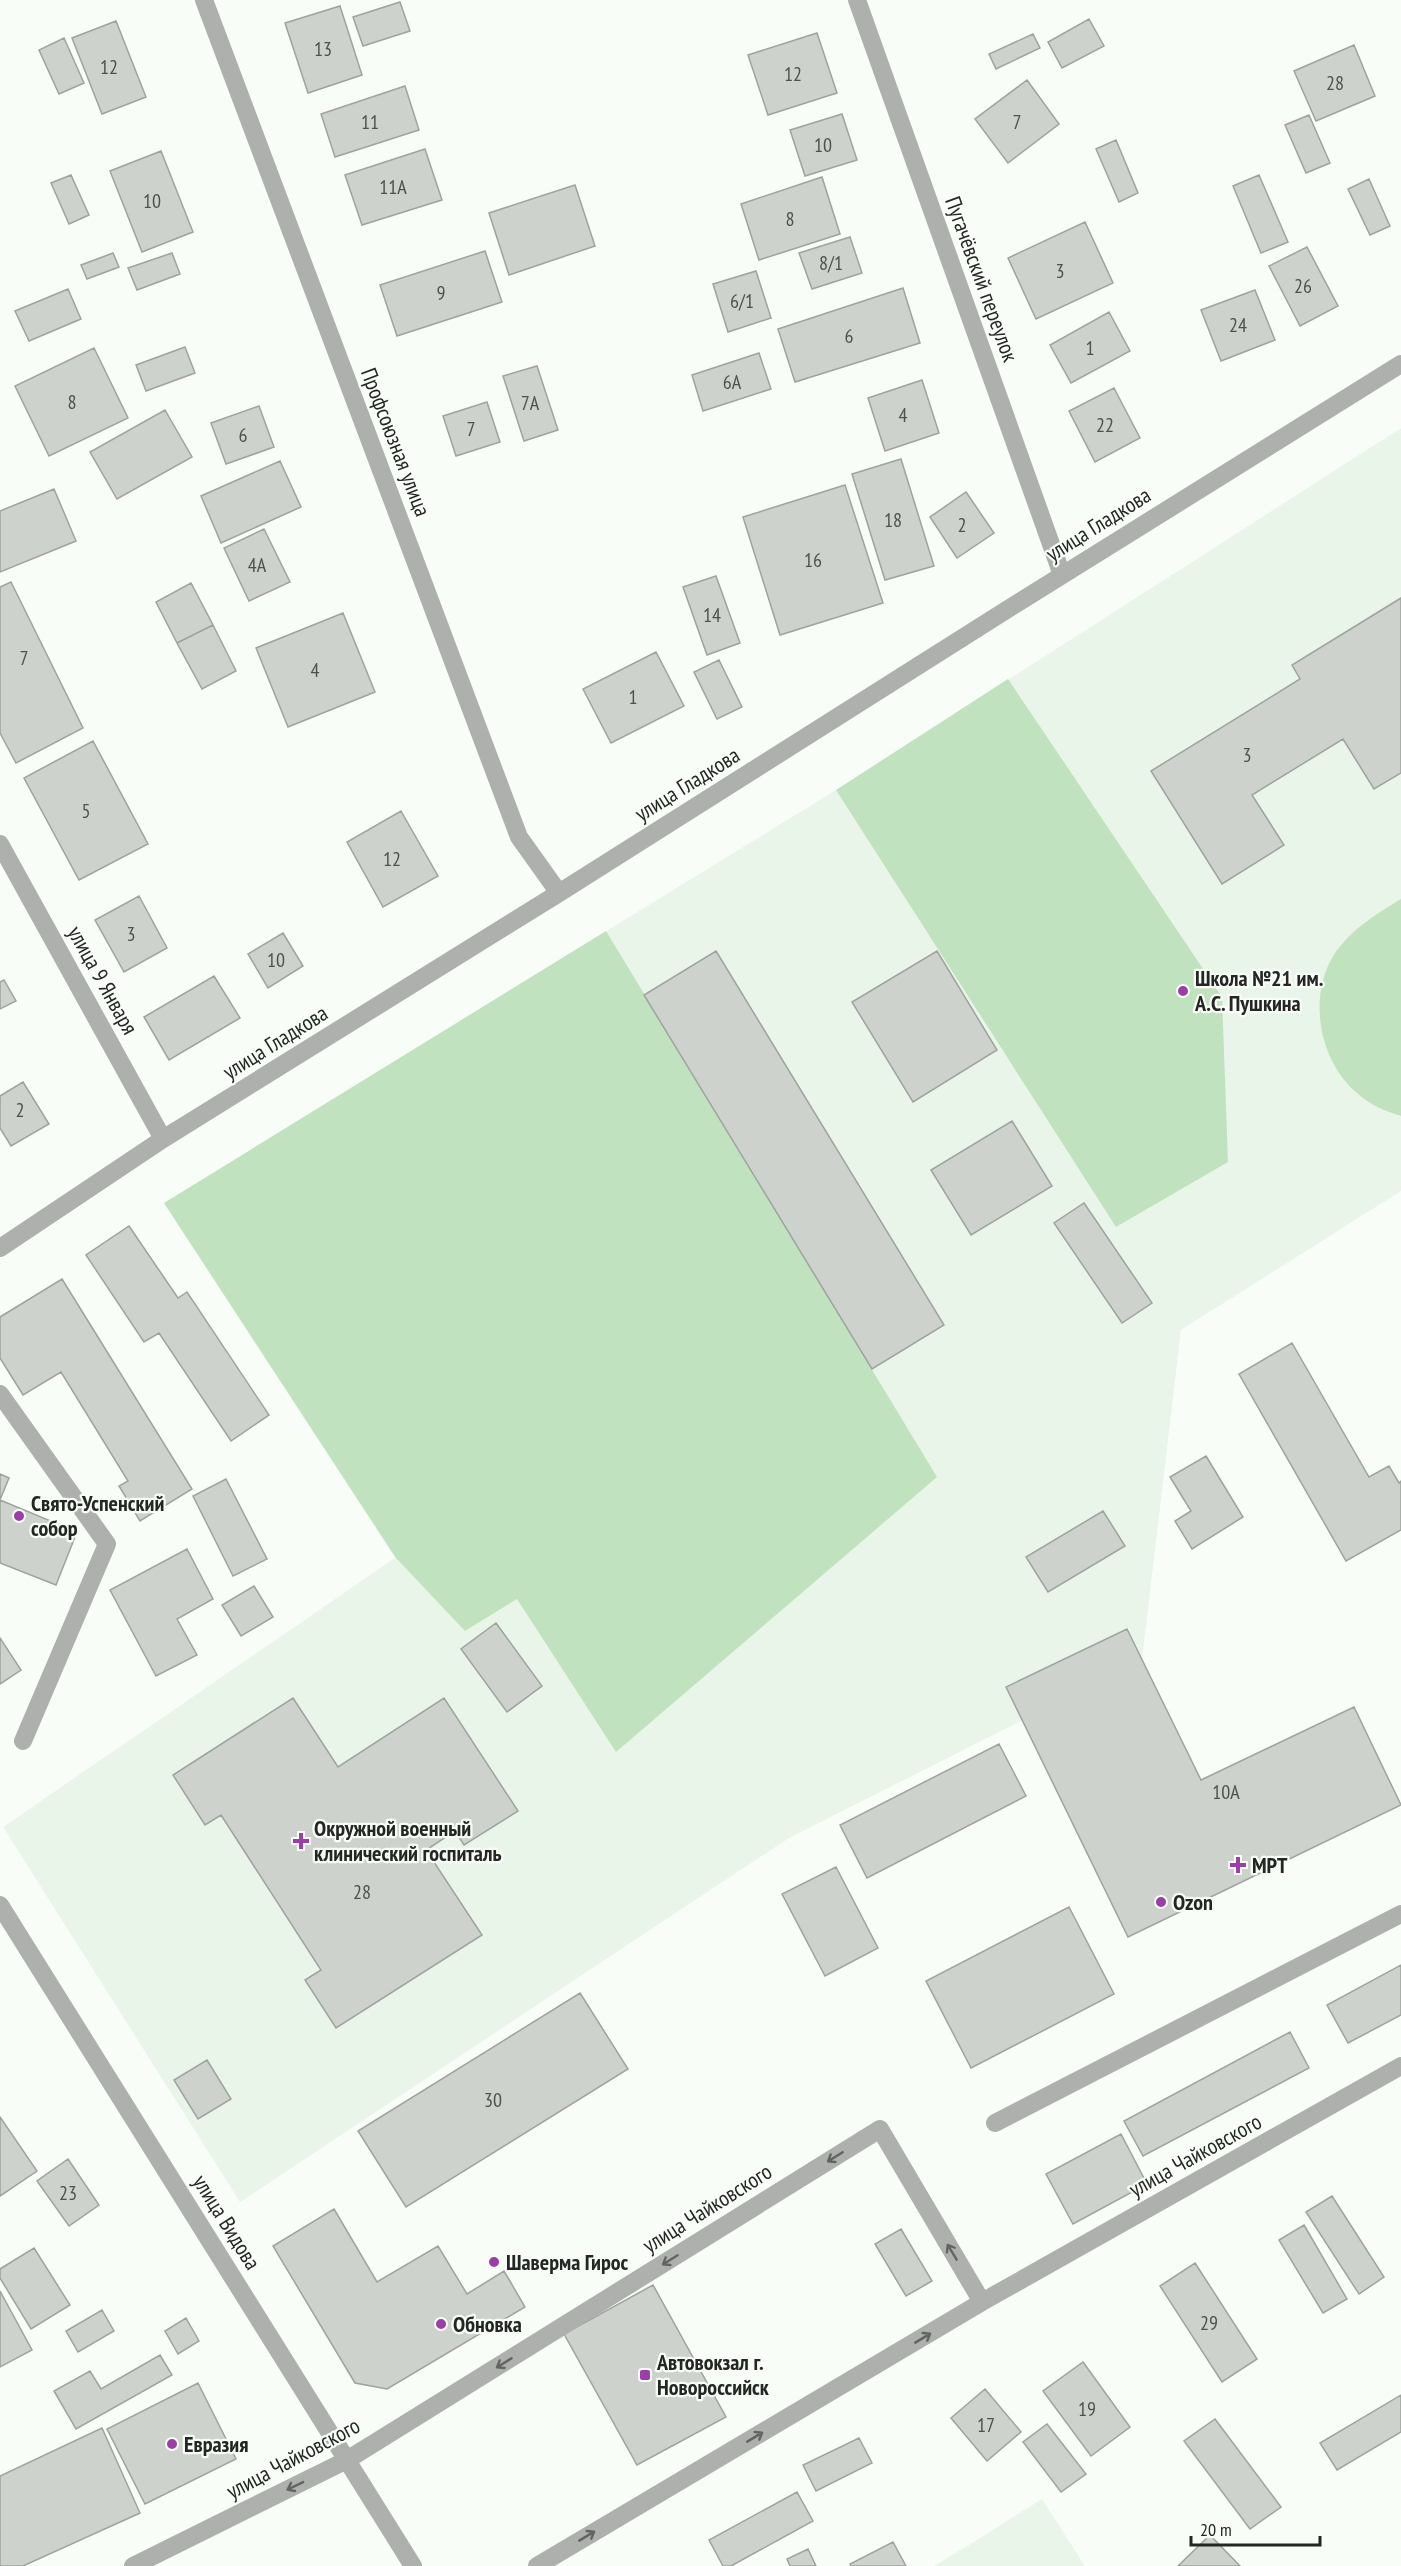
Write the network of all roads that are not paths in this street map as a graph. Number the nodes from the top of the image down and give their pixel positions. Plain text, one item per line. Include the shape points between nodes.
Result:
1 (204, 0) edge
2 (857, 0) edge
3 (1401, 364) edge
4 (1062, 575) junction
5 (0, 844) edge
6 (559, 893) junction
7 (164, 1139) junction
8 (0, 1248) edge
9 (0, 1394) edge
10 (23, 1741) dead end
11 (0, 1905) edge
12 (1401, 1914) edge
13 (1401, 2066) edge
14 (995, 2123) dead end
15 (982, 2302) junction
16 (347, 2460) junction
17 (133, 2566) edge
18 (413, 2566) edge
19 (537, 2566) edge

1 - 6 street, Профсоюзная улица via 519,837
2 - 4 street, Пугачёвский переулок
3 - 4 street, улица Гладкова
4 - 6 street, улица Гладкова
5 - 7 street, улица 9 Января
6 - 7 street, улица Гладкова
7 - 8 street, улица Гладкова
9 - 10 street via 107,1544
11 - 16 street, улица Видова
12 - 14 street
13 - 15 street, улица Чайковского
15 -> 16 street, улица Чайковского via 880,2129
19 -> 15 street, улица Чайковского
16 -> 17 street, улица Чайковского
16 - 18 street, улица Видова

